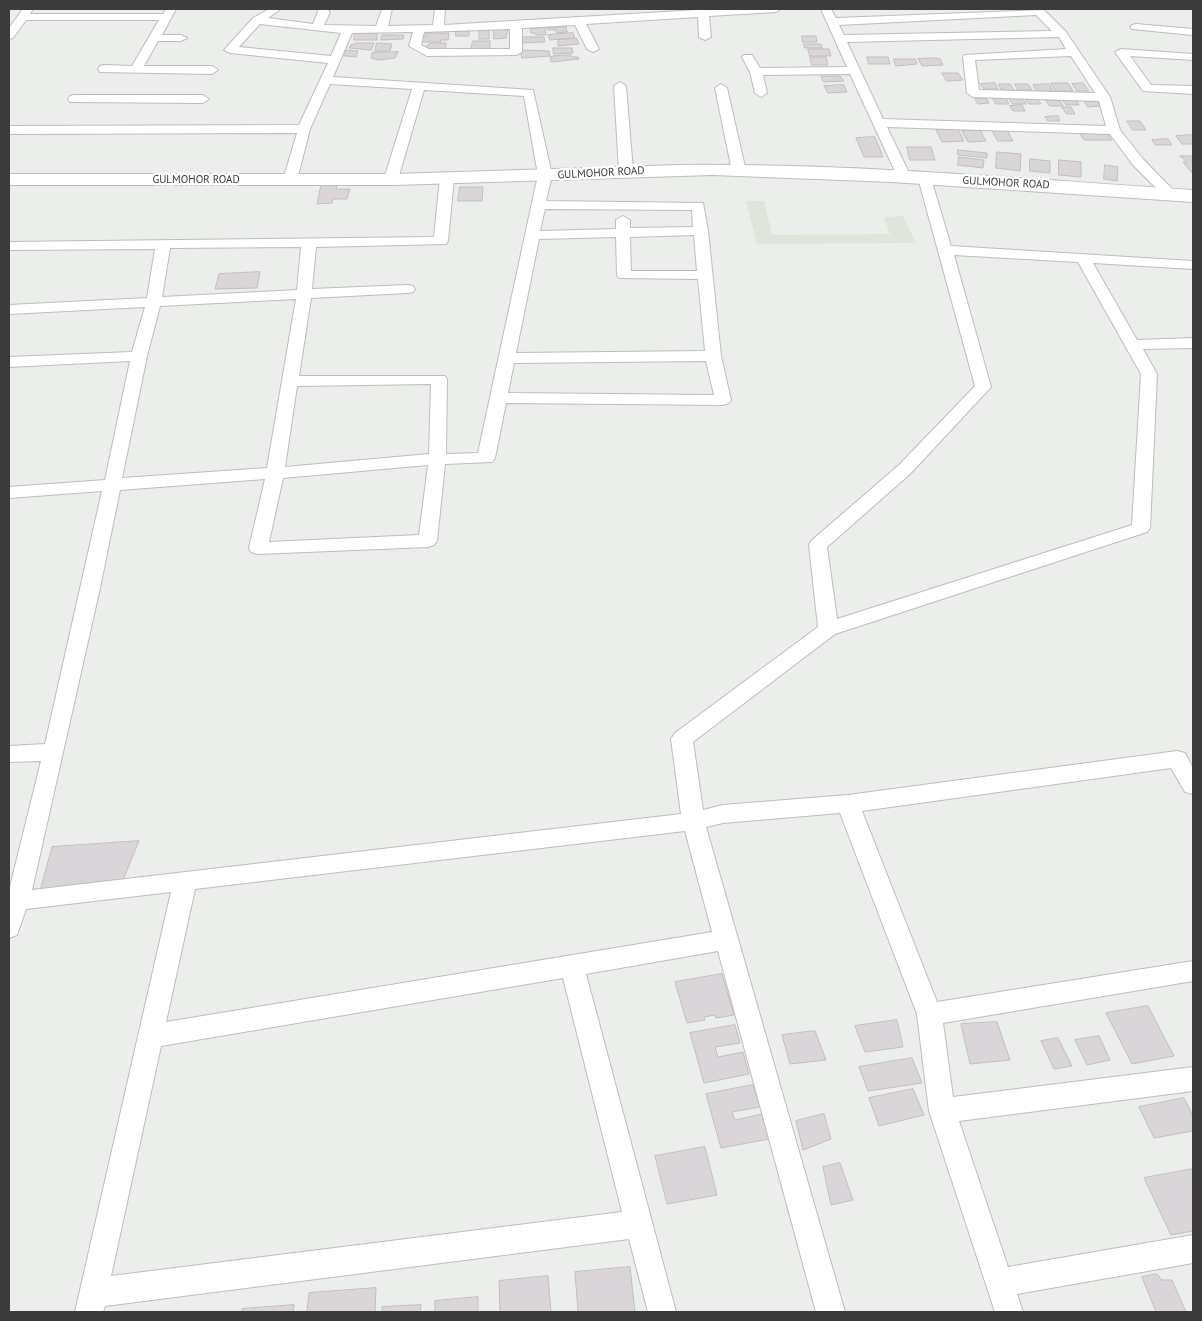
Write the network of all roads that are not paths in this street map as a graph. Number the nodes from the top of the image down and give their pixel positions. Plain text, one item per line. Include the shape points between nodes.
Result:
1 (276, 9) edge
2 (322, 9) edge
3 (387, 9) edge
4 (440, 9) edge
5 (776, 9) edge
6 (826, 9) edge
7 (1038, 10) edge
8 (703, 11) edge
9 (25, 13) edge
10 (169, 13) edge
11 (257, 20) junction
12 (580, 21) junction
13 (832, 22) junction
14 (516, 25) junction
15 (1136, 27) dead end
16 (317, 28) junction
17 (419, 29) junction
18 (438, 29) junction
19 (348, 30) junction
20 (381, 30) junction
21 (1193, 32) edge
22 (1062, 34) junction
23 (9, 36) edge
24 (706, 37) dead end
25 (154, 38) junction
26 (181, 38) dead end
27 (840, 39) junction
28 (592, 49) dead end
29 (1074, 52) junction
30 (748, 57) dead end
31 (1193, 57) edge
32 (335, 60) junction
33 (104, 69) dead end
34 (136, 69) junction
35 (154, 69) junction
36 (212, 70) dead end
37 (854, 70) junction
38 (756, 72) junction
39 (326, 80) junction
40 (418, 86) junction
41 (620, 86) dead end
42 (721, 88) dead end
43 (1193, 90) edge
44 (762, 94) dead end
45 (1104, 97) junction
46 (74, 99) dead end
47 (139, 99) junction
48 (203, 99) dead end
49 (879, 123) junction
50 (126, 129) junction
51 (304, 129) junction
52 (9, 130) edge
53 (1114, 130) junction
54 (626, 171) junction
55 (739, 171) junction
56 (545, 176) junction
57 (904, 177) junction
58 (447, 178) junction
59 (925, 178) junction
60 (391, 179) junction
61 (9, 180) edge
62 (290, 180) junction
63 (1170, 194) junction
64 (1193, 196) edge
65 (539, 205) junction
66 (622, 205) junction
67 (700, 232) junction
68 (623, 233) junction
69 (533, 235) junction
70 (309, 243) junction
71 (162, 245) junction
72 (9, 246) edge
73 (946, 250) junction
74 (1083, 259) junction
75 (1193, 265) edge
76 (705, 275) junction
77 (408, 289) dead end
78 (304, 295) junction
79 (154, 300) junction
80 (9, 308) edge
81 (1193, 343) edge
82 (1132, 345) junction
83 (139, 356) junction
84 (713, 356) junction
85 (507, 358) junction
86 (9, 362) edge
87 (290, 381) junction
88 (499, 398) junction
89 (437, 459) junction
90 (275, 473) junction
91 (113, 484) junction
92 (9, 492) edge
93 (828, 629) junction
94 (52, 752) junction
95 (9, 754) edge
96 (1185, 757) edge
97 (1193, 786) edge
98 (848, 804) junction
99 (693, 822) junction
100 (18, 871) edge
101 (185, 881) junction
102 (17, 901) junction
103 (9, 928) edge
104 (725, 940) junction
105 (572, 966) junction
106 (1193, 971) edge
107 (929, 1014) junction
108 (151, 1036) junction
109 (1193, 1079) edge
110 (942, 1111) junction
111 (639, 1224) junction
112 (1193, 1249) edge
113 (998, 1283) junction
114 (91, 1302) edge
115 (662, 1312) edge
116 (831, 1312) edge
117 (1009, 1312) edge

1 - 11 street
2 - 16 street via 324,12
3 - 20 street
4 - 18 street
5 - 8 street
6 - 13 street
7 - 13 street
7 - 22 street
8 - 12 street
8 - 24 street
9 - 10 street
9 - 23 street
10 - 25 street
11 - 16 street
11 - 32 street via 230,50
12 - 14 street
12 - 28 street
13 - 27 street
14 - 17 street via 516,52 427,53 415,46
14 - 18 street
15 - 21 street
16 - 19 street
17 - 18 street
17 - 20 street
19 - 20 street
19 - 32 street
22 - 27 street
22 - 29 street
25 - 26 street
25 - 34 street
27 - 37 street
29 - 45 street
29 - 45 street via 969,57 973,93
30 - 38 street
31 - 43 street via 1121,52 1147,88
32 - 39 street
33 - 34 street
34 - 35 street
35 - 36 street
35 - 47 street
37 - 38 street
37 - 49 street
38 - 44 street
39 - 40 street
39 - 51 street
40 - 56 street via 530,93
40 - 60 street
41 - 54 street
42 - 55 street
45 - 53 street
46 - 47 street
47 - 48 street
47 - 50 street
49 - 53 street
49 - 57 street
50 - 51 street
50 - 52 street
51 - 62 street
53 - 63 street via 1138,162
54 - 55 street, GULMOHOR ROAD
54 - 56 street, GULMOHOR ROAD
55 - 57 street, GULMOHOR ROAD
56 - 58 street, GULMOHOR ROAD
56 - 65 street
57 - 59 street, GULMOHOR ROAD
58 - 60 street, GULMOHOR ROAD
58 - 70 street via 440,241
59 - 63 street, GULMOHOR ROAD
59 - 73 street
60 - 62 street, GULMOHOR ROAD
61 - 62 street, GULMOHOR ROAD
63 - 64 street, GULMOHOR ROAD
65 - 66 street
65 - 69 street
66 - 67 street via 698,206
66 - 68 street
67 - 68 street
67 - 76 street
68 - 69 street
68 - 76 street via 624,275
69 - 85 street
70 - 71 street
70 - 78 street
71 - 72 street
71 - 79 street
73 - 74 street
73 - 93 street via 983,387 905,469 818,545
74 - 75 street
74 - 82 street
76 - 84 street
77 - 78 street
78 - 79 street
78 - 87 street
79 - 80 street
79 - 83 street
81 - 82 street
82 - 93 street via 1148,374 1141,528
83 - 86 street
83 - 91 street
84 - 85 street
84 - 88 street via 723,400
85 - 88 street
87 - 89 street via 439,379
87 - 90 street
88 - 89 street via 486,458
89 - 90 street
89 - 90 street via 428,541 258,548
90 - 91 street
91 - 92 street
91 - 94 street
93 - 99 street via 682,739
94 - 95 street
94 - 100 street
96 - 97 street
96 - 98 street
98 - 99 street via 723,814
98 - 107 street
99 - 101 street
99 - 104 street
100 - 102 street
101 - 102 street
101 - 108 street
102 - 103 street
104 - 105 street
104 - 116 street
105 - 108 street
105 - 111 street
106 - 107 street
107 - 110 street
108 - 114 street
109 - 110 street
110 - 113 street
111 - 114 street
111 - 115 street
112 - 113 street
113 - 117 street

